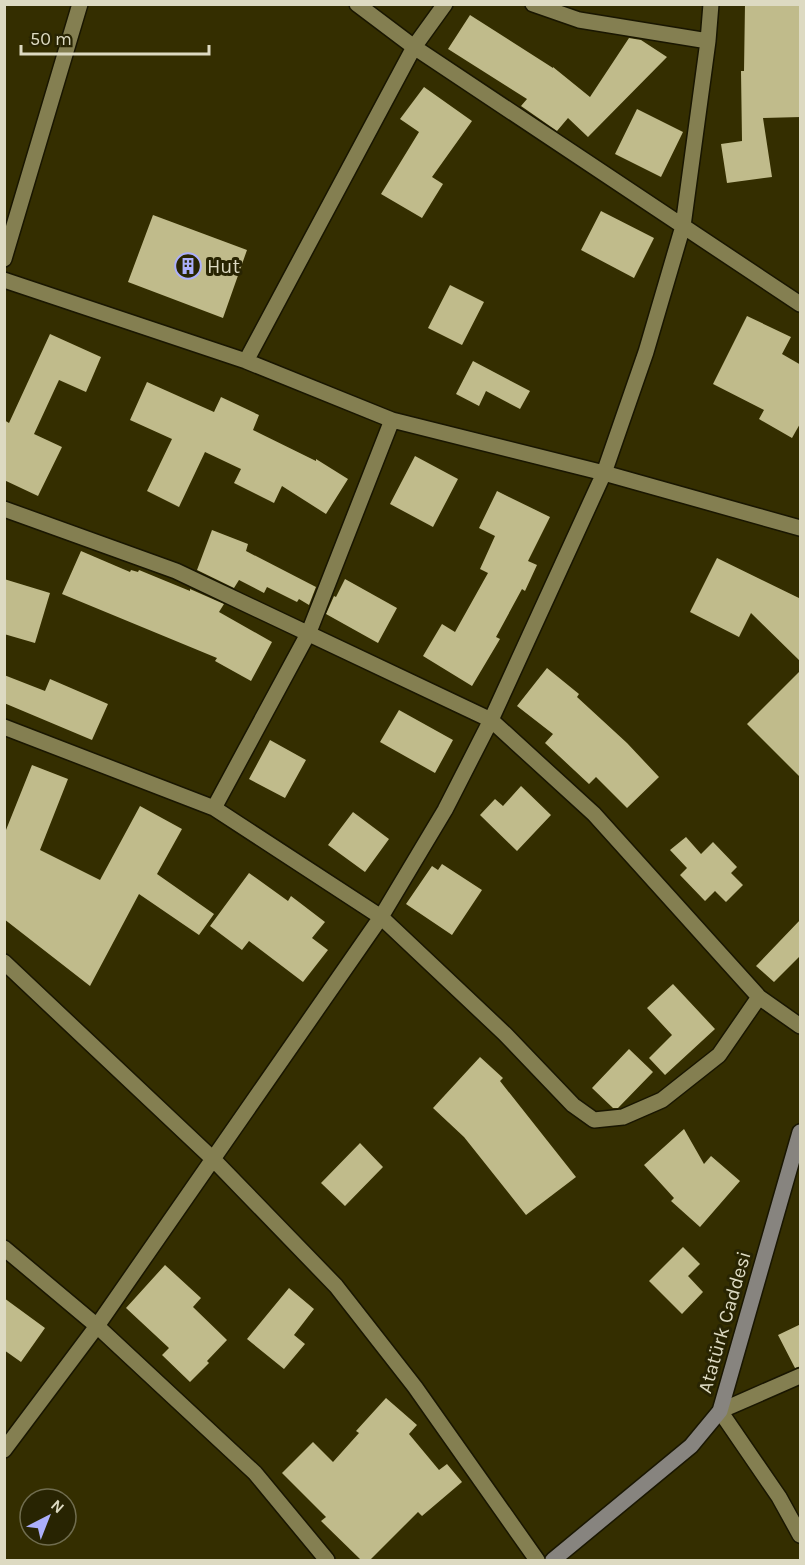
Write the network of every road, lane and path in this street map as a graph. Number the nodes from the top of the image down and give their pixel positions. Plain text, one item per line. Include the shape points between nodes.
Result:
1 (80, 4) edge
2 (357, 4) edge
3 (445, 4) edge
4 (533, 4) edge
5 (711, 4) edge
6 (708, 41) junction
7 (414, 47) junction
8 (683, 226) junction
9 (4, 259) edge
10 (4, 280) edge
11 (801, 304) edge
12 (246, 361) junction
13 (392, 420) junction
14 (604, 473) junction
15 (4, 509) edge
16 (801, 528) edge
17 (309, 632) junction
18 (491, 720) junction
19 (4, 727) edge
20 (214, 808) junction
21 (381, 917) junction
22 (4, 962) edge
23 (759, 998) junction
24 (801, 1026) edge
25 (801, 1132) edge
26 (213, 1159) junction
27 (4, 1248) edge
28 (97, 1326) junction
29 (801, 1376) edge
30 (720, 1411) junction
31 (4, 1450) edge
32 (801, 1535) edge
33 (327, 1560) edge
34 (537, 1560) edge
35 (553, 1560) edge

1 - 9 street
2 - 7 street
3 - 7 street
4 - 6 street via 579,20
5 - 6 street
6 - 8 street
7 - 8 street
7 - 12 street
8 - 11 street
8 - 14 street via 646,352
10 - 12 street
12 - 13 street
13 - 14 street
13 - 17 street
14 - 16 street
14 - 18 street
15 - 17 street via 176,571
17 - 18 street
17 - 20 street
18 - 21 street via 445,810
18 - 23 street via 594,814
19 - 20 street
20 - 21 street
21 - 23 street via 505,1034 573,1105 594,1120 623,1117 662,1100 719,1055
21 - 26 street
22 - 26 street
23 - 24 street
25 - 30 street, Atatürk Caddesi
26 - 28 street
26 - 34 street via 336,1286 415,1387
27 - 28 street
28 - 31 street
28 - 33 street via 255,1473
29 - 30 street
30 - 32 street
30 - 35 street, Atatürk Caddesi via 691,1446

